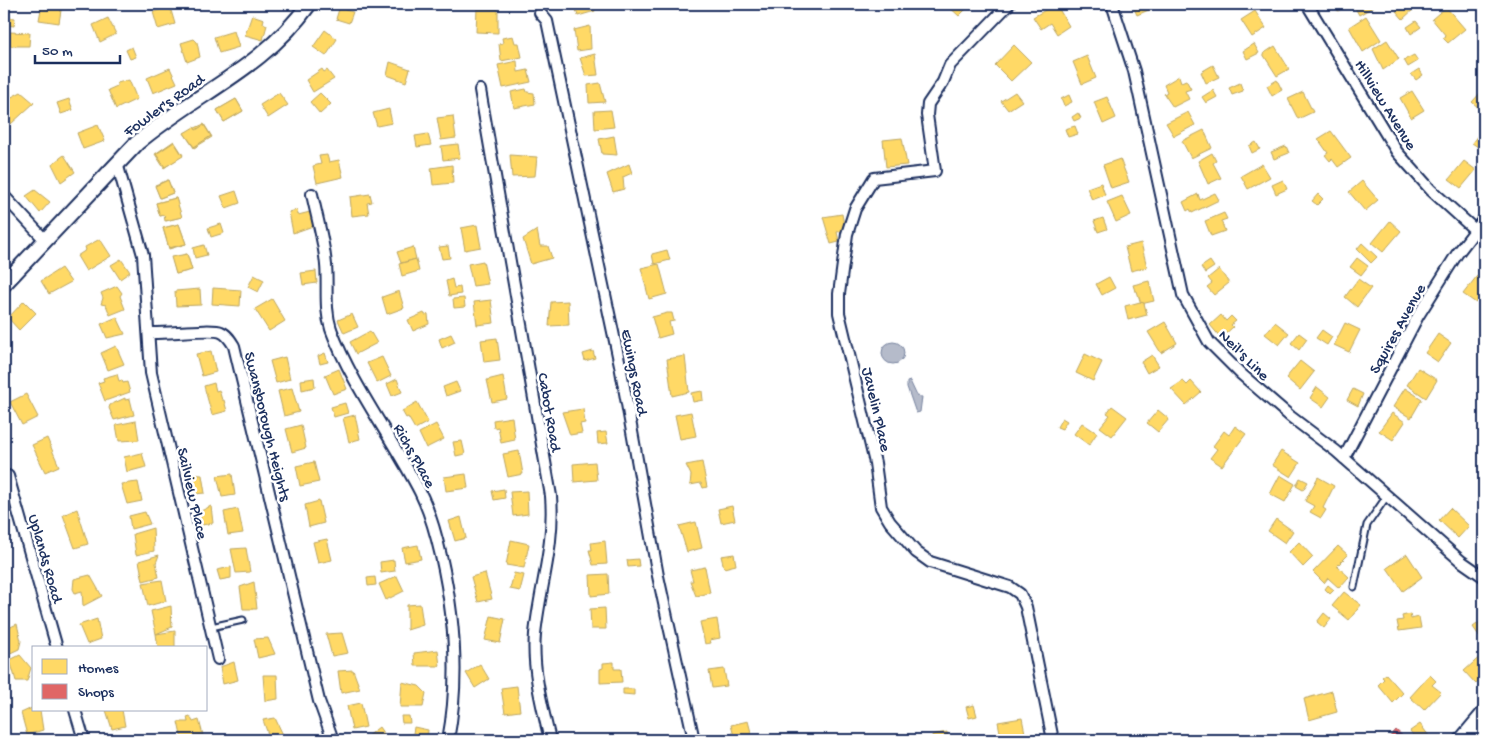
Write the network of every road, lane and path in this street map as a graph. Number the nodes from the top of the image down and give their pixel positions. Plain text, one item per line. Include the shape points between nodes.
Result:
1 (309, 4) edge
2 (1009, 4) edge
3 (1112, 4) edge
4 (1307, 4) edge
5 (540, 13) dead end
6 (480, 90) dead end
7 (117, 163) junction
8 (312, 194) dead end
9 (4, 196) edge
10 (1484, 219) edge
11 (1476, 231) junction
12 (45, 240) junction
13 (4, 284) edge
14 (149, 333) junction
15 (1344, 458) junction
16 (8, 476) dead end
17 (1387, 496) junction
18 (1484, 577) edge
19 (1354, 587) dead end
20 (243, 620) dead end
21 (210, 627) junction
22 (56, 646) edge
23 (218, 659) dead end
24 (76, 712) edge
25 (1484, 715) edge
26 (84, 740) edge
27 (333, 740) edge
28 (448, 740) edge
29 (550, 740) edge
30 (694, 740) edge
31 (1053, 740) edge
32 (1463, 740) edge

1 - 7 street, Fowler's Road via 270,49 157,125
2 - 31 street, Javelin Place via 950,65 928,104 935,171 874,178 855,209 847,234 839,313 858,386 883,512 916,552 930,562 1010,587 1020,594 1031,628
3 - 15 street, Neil's Line via 1134,71 1183,295 1209,342 1241,374
4 - 11 street, Hillview Avenue via 1398,152 1431,190
5 - 30 street, Ewings Road via 547,21 614,337 658,576
6 - 29 street, Cabot Road via 551,496 552,540 535,644 538,681
7 - 12 street, Fowler's Road
7 - 14 street via 143,255
8 - 28 street, Richs Place via 325,256 331,329 420,491 434,529 448,586 455,641 455,684
9 - 12 street
10 - 11 street, Squires Avenue
11 - 15 street, Squires Avenue via 1457,254 1418,316
12 - 13 street, Fowler's Road
14 - 21 street, Sailview Place via 152,379
14 - 27 street, Swansborough Heights via 215,330 226,335 234,346 318,696
15 - 17 street, Neil's Line
16 - 22 street, Uplands Road
17 - 18 street, Neil's Line
17 - 19 lane via 1367,525
20 - 21 lane
21 - 23 street, Sailview Place
24 - 26 street
25 - 32 main road

